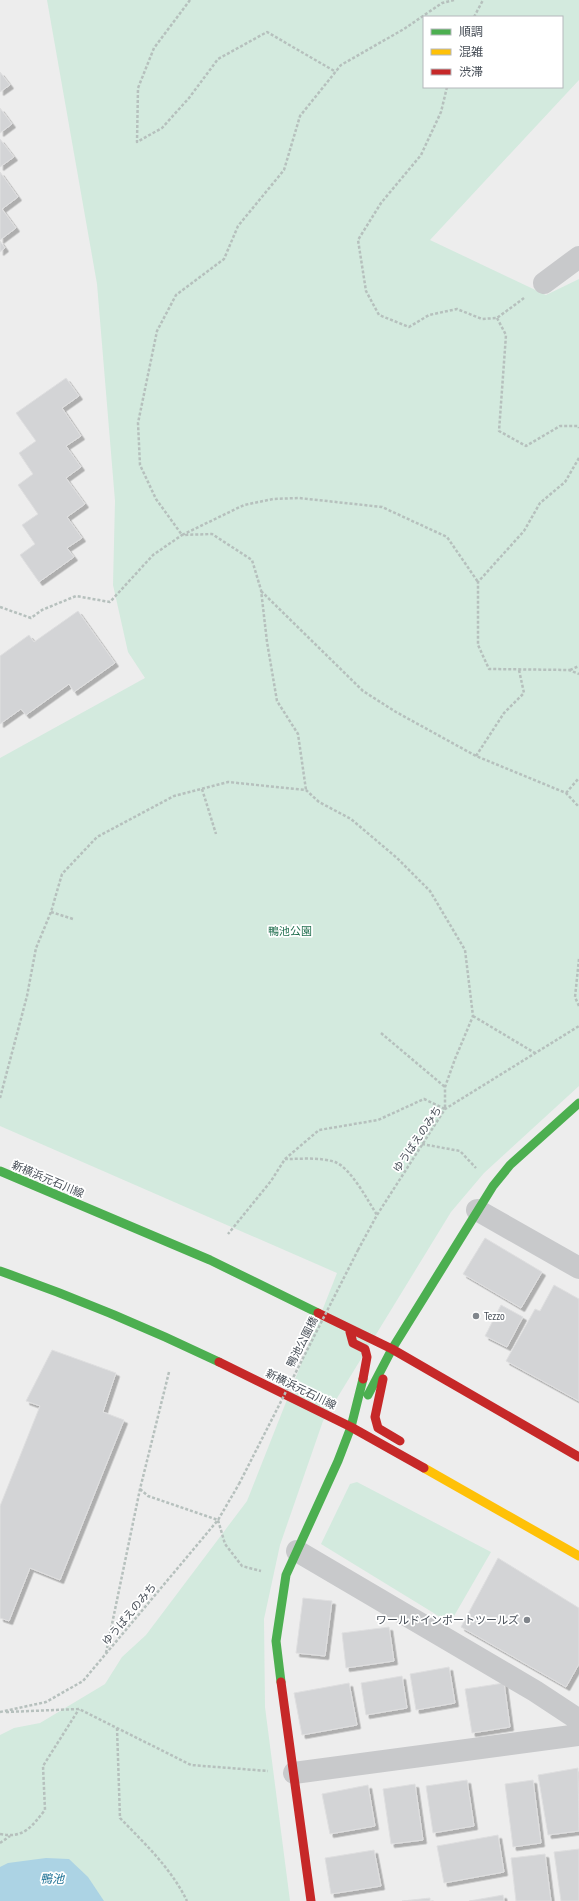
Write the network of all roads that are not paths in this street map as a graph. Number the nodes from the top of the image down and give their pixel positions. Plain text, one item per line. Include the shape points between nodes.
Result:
1 (579, 257) edge
2 (544, 283) road end
3 (579, 1103) edge
4 (0, 1171) edge
5 (477, 1210) junction
6 (579, 1268) edge
7 (0, 1271) edge
8 (349, 1328) junction
9 (392, 1349) junction
10 (351, 1427) junction
11 (579, 1457) edge
12 (405, 1458) junction
13 (296, 1551) junction
14 (579, 1556) edge
15 (579, 1720) edge
16 (579, 1735) edge
17 (294, 1773) junction
18 (311, 1901) edge

1 - 2 street
3 - 5 street via 510,1165
4 - 8 street, 新横浜元石川線 via 210,1260
5 - 6 street
5 - 9 street
7 - 10 street, 新横浜元石川線 via 59,1292 183,1345
8 - 9 street, 新横浜元石川線
8 - 10 street via 353,1343 365,1349 367,1357
9 - 10 street
9 - 11 street, 新横浜元石川線
9 - 12 street via 375,1417 378,1428 401,1442
10 - 12 street, 新横浜元石川線
10 - 13 street via 338,1462
12 - 14 street, 新横浜元石川線
13 - 15 street via 528,1687
13 - 17 street via 286,1575 276,1641
16 - 17 street
17 - 18 street

